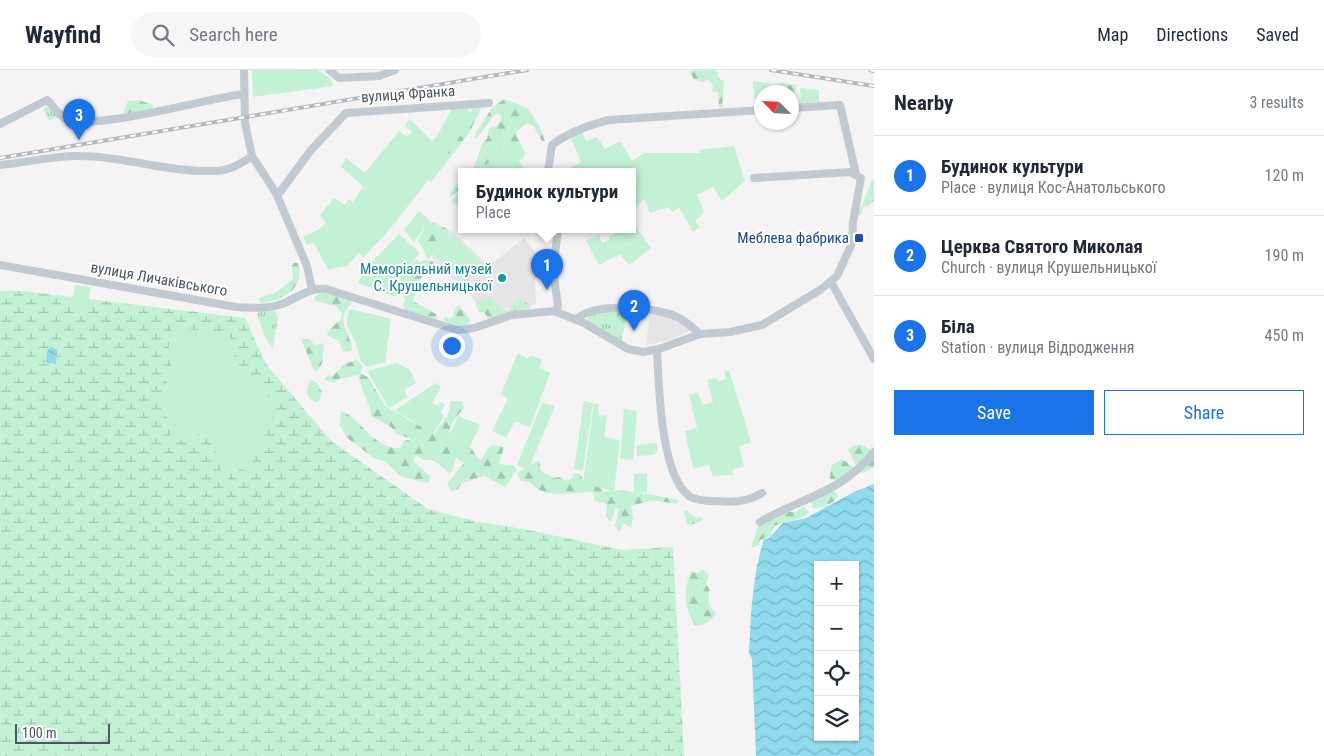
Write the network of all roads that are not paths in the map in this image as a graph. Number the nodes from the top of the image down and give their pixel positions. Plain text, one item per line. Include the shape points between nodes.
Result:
1 (244, 70) edge
2 (329, 70) edge
3 (395, 70) edge
4 (244, 94) junction
5 (489, 103) dead end
6 (799, 108) edge
7 (754, 111) edge
8 (0, 124) edge
9 (252, 156) junction
10 (0, 166) edge
11 (548, 168) edge
12 (859, 176) junction
13 (754, 178) dead end
14 (276, 193) junction
15 (558, 233) edge
16 (0, 265) edge
17 (831, 282) junction
18 (312, 290) junction
19 (556, 311) junction
20 (576, 320) junction
21 (700, 334) junction
22 (657, 350) junction
23 (874, 359) edge
24 (874, 452) edge
25 (762, 493) dead end
26 (760, 522) dead end

1 - 4 street
2 - 3 street via 338,78 379,76
4 - 8 street via 82,122 66,119 47,100
4 - 9 street via 245,123
5 - 14 street, вулиця Франка via 346,112
6 - 12 street via 840,105
7 - 11 street via 610,120 594,124 552,145
9 - 10 street via 229,169 218,171 58,155 25,164
9 - 14 street
12 - 13 street via 808,174
12 - 17 street via 852,243 842,269
14 - 18 street via 307,266
15 - 19 street via 553,272
16 - 18 street, вулиця Личаківського via 252,308 281,304
17 - 21 street via 762,325
17 - 23 street
18 - 19 street via 326,289 453,329 474,328 533,312
19 - 20 street
20 - 21 street via 580,315 603,309 660,311 684,321
20 - 22 street via 628,349
21 - 22 street
22 - 25 street via 660,419 675,474 684,492 691,498 728,502
24 - 26 street via 851,476 826,492

